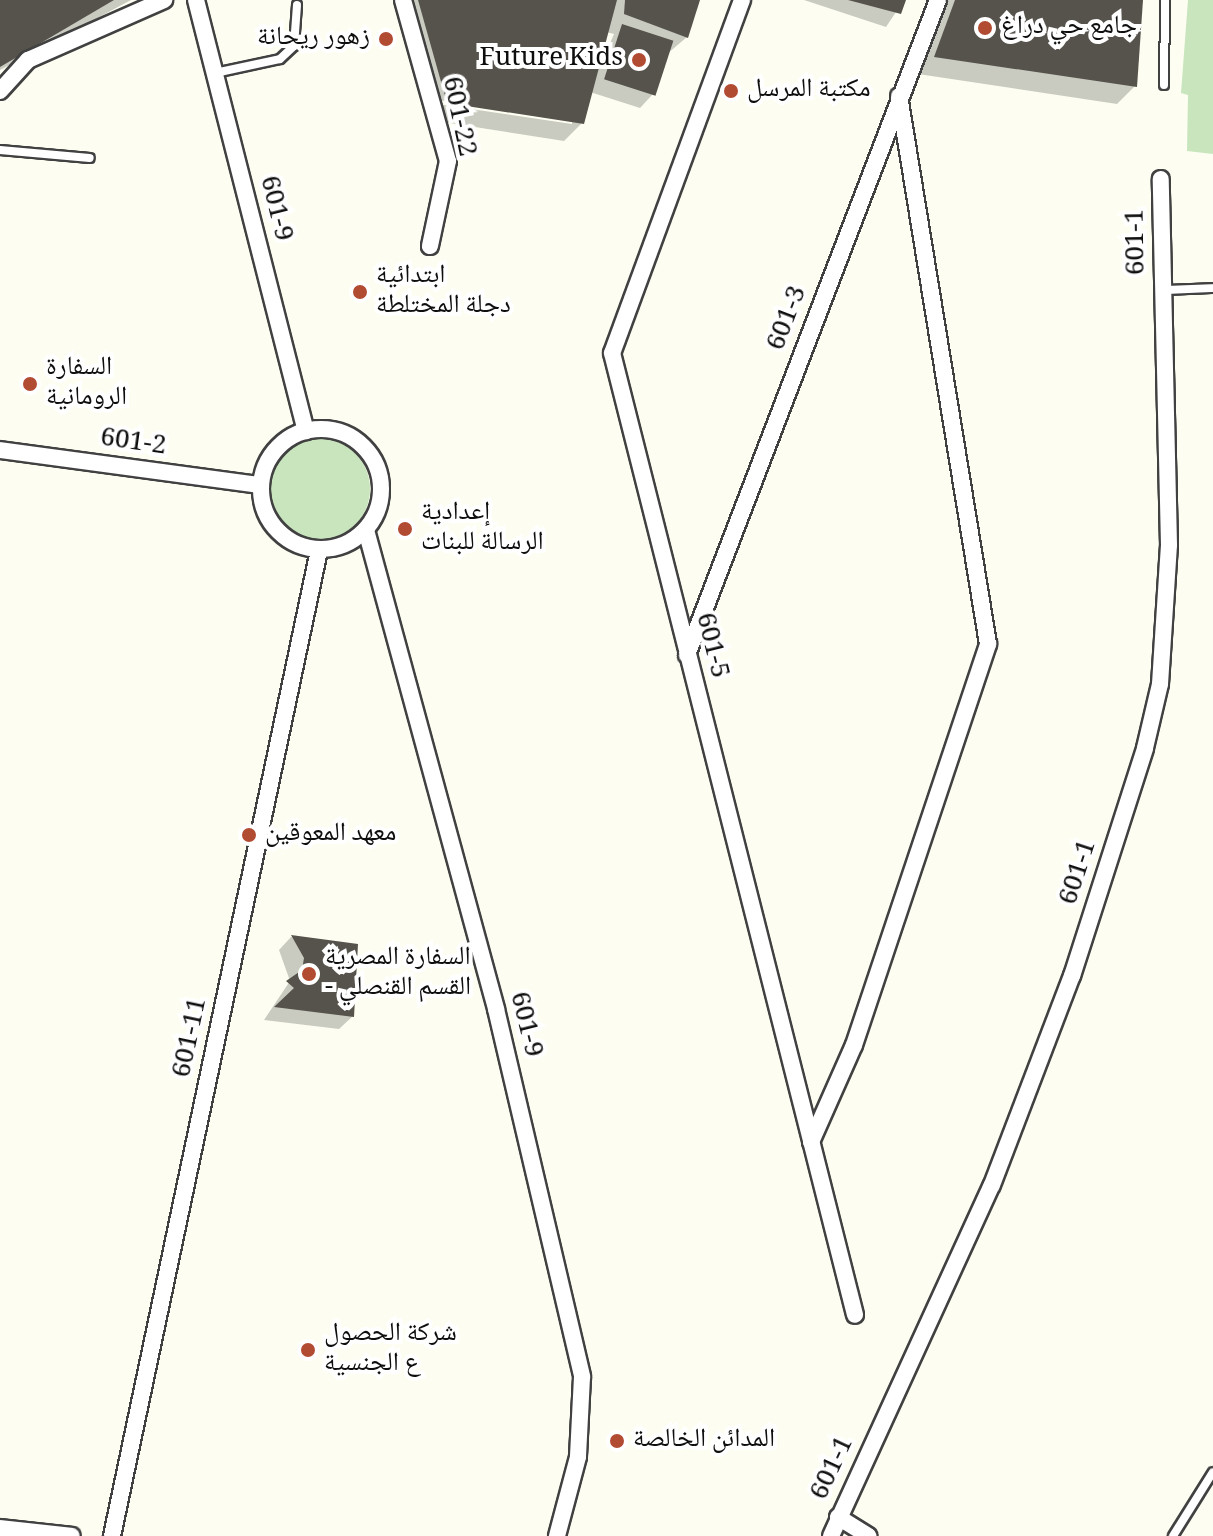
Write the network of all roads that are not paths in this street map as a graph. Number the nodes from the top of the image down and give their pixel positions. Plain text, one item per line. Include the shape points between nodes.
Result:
1 (164, 0) edge
2 (196, 0) edge
3 (403, 0) edge
4 (742, 0) edge
5 (938, 0) edge
6 (1165, 0) edge
7 (297, 5) dead end
8 (215, 73) junction
9 (1164, 85) dead end
10 (0, 91) edge
11 (899, 96) junction
12 (0, 150) edge
13 (90, 158) dead end
14 (1161, 179) dead end
15 (430, 246) dead end
16 (1213, 288) edge
17 (1164, 290) junction
18 (306, 431) junction
19 (0, 450) edge
20 (260, 485) junction
21 (366, 530) junction
22 (319, 550) junction
23 (687, 655) junction
24 (811, 1142) junction
25 (855, 1315) dead end
26 (1213, 1472) edge
27 (838, 1517) junction
28 (0, 1528) edge
29 (72, 1536) edge
30 (112, 1536) edge
31 (557, 1536) edge
32 (831, 1536) edge
33 (869, 1536) edge
34 (1173, 1536) edge

1 - 10 street via 28,60
2 - 8 street, 601-9
3 - 15 street, 601-22 via 448,161
4 - 23 street, 601-5 via 612,353
5 - 11 street, 601-3
6 - 9 lane
7 - 8 lane via 294,46 280,59
8 - 18 street, 601-9
11 - 23 street, 601-3
11 - 24 street via 988,644 854,1045
12 - 13 lane
14 - 17 street, 601-1
16 - 17 lane
17 - 27 street, 601-1 via 1167,619 1145,748 1072,976 992,1185
18 - 20 street via 274,450
18 - 21 street via 344,433 373,458 382,495
19 - 20 street, 601-2
20 - 22 street via 276,530
21 - 22 street
21 - 31 street, 601-9 via 496,1009 582,1377 578,1457
22 - 30 street, 601-11
23 - 24 street, 601-5
24 - 25 street, 601-5
26 - 34 lane
27 - 32 street, 601-1
27 - 33 street
28 - 29 street

